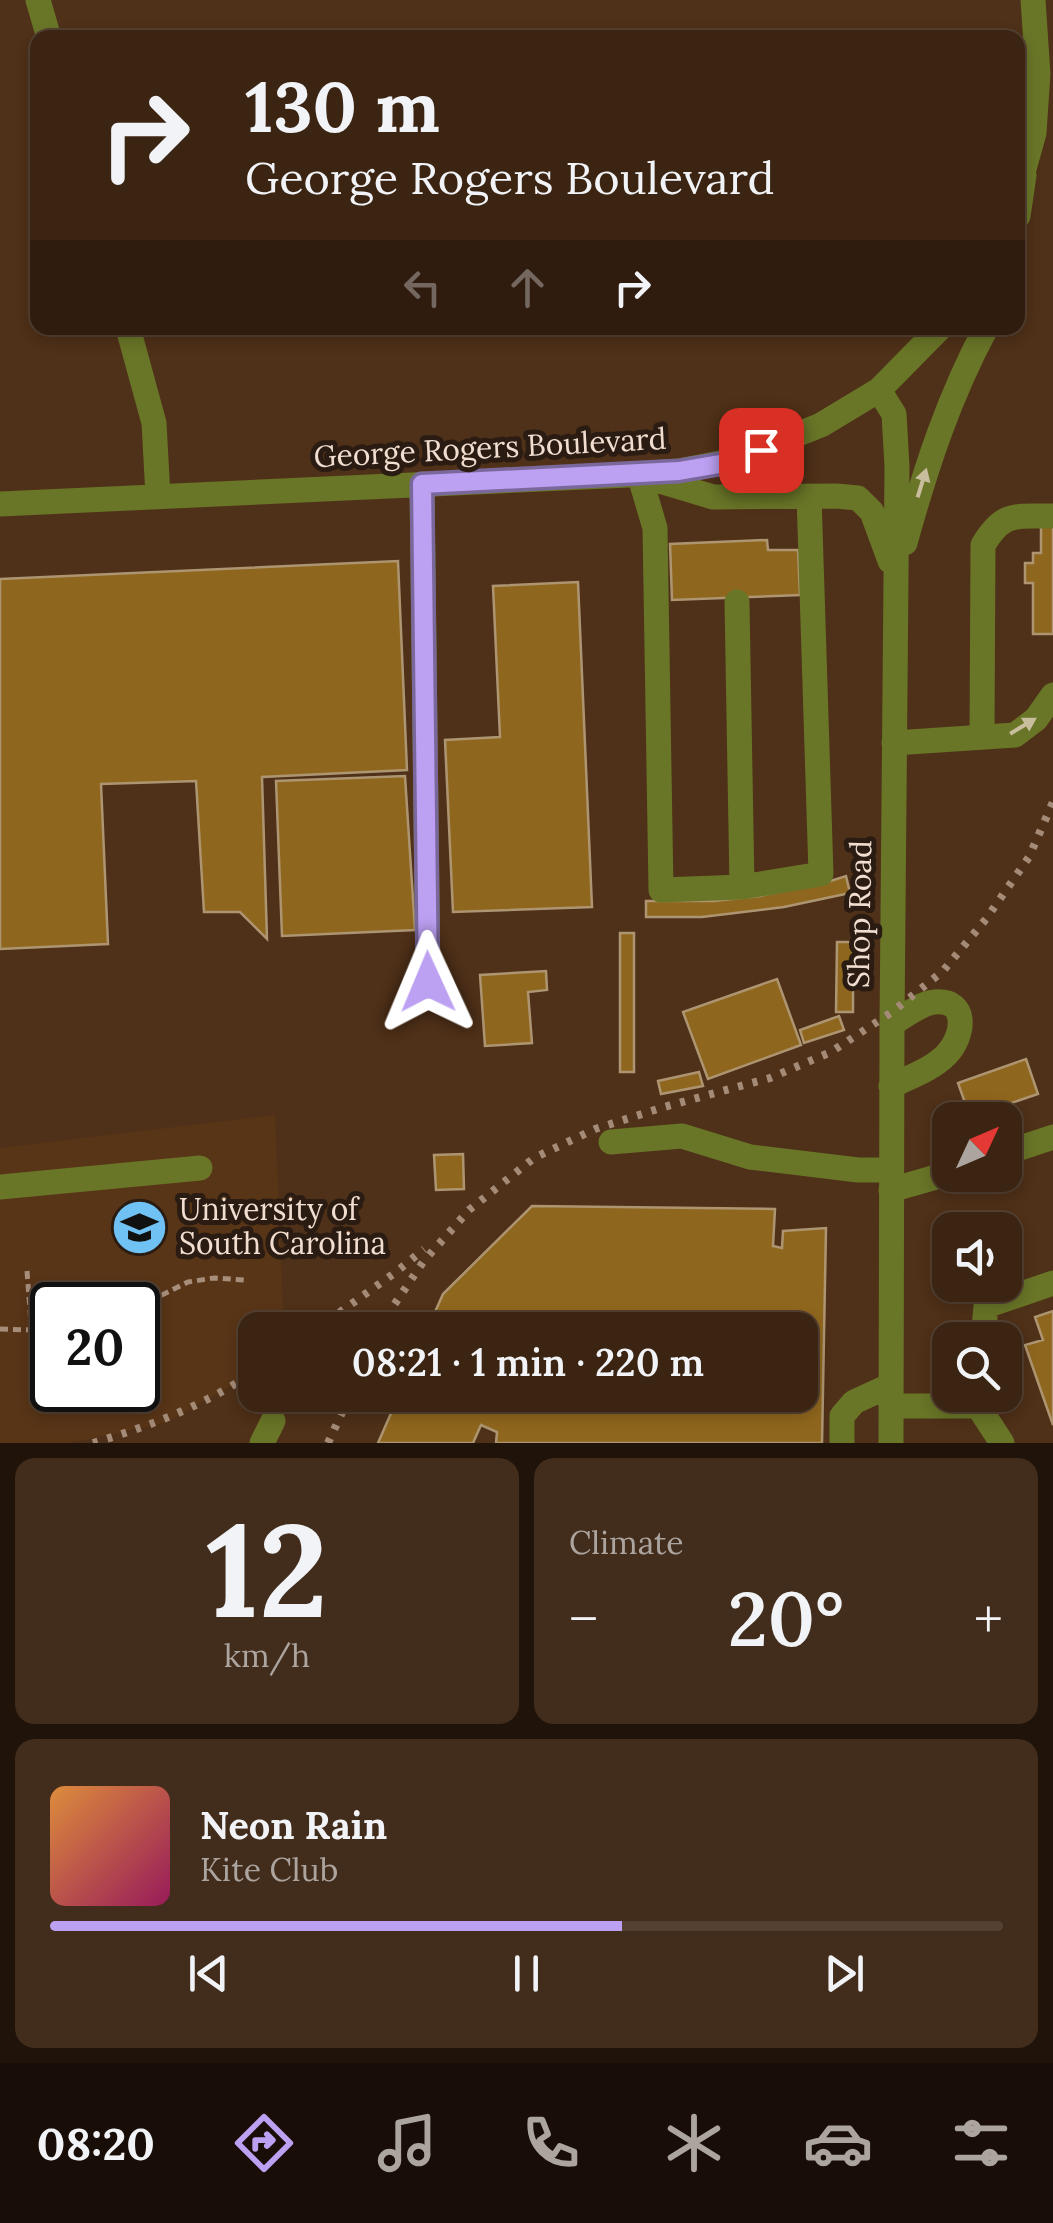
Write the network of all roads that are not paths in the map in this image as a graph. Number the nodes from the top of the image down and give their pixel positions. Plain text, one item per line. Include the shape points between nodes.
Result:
1 (38, 0) edge
2 (1033, 0) edge
3 (47, 30) edge
4 (1026, 160) junction
5 (1025, 164) edge
6 (1025, 167) edge
7 (130, 335) edge
8 (933, 335) edge
9 (983, 335) edge
10 (879, 390) junction
11 (638, 474) junction
12 (422, 484) junction
13 (158, 496) junction
14 (809, 496) junction
15 (0, 504) edge
16 (1053, 516) edge
17 (896, 577) junction
18 (737, 602) dead end
19 (1053, 696) edge
20 (982, 736) junction
21 (894, 743) junction
22 (742, 887) junction
23 (428, 982) dead end
24 (892, 1024) junction
25 (891, 1086) junction
26 (1053, 1136) edge
27 (611, 1142) dead end
28 (1022, 1148) edge
29 (200, 1168) dead end
30 (932, 1175) edge
31 (891, 1180) junction
32 (0, 1187) edge
33 (1053, 1283) edge
34 (985, 1322) edge
35 (891, 1395) junction
36 (932, 1397) edge
37 (986, 1412) edge
38 (842, 1443) edge
39 (891, 1443) edge
40 (1002, 1443) edge

1 - 3 street
2 - 4 street via 1038,74
4 - 5 street
4 - 6 street
7 - 13 street via 154,423
8 - 10 street, George Rogers Boulevard
17 -> 9 street via 940,425
10 - 11 street, George Rogers Boulevard via 821,426 731,462
10 - 17 street, Shop Road via 894,414
11 - 12 street, George Rogers Boulevard
11 - 14 street via 713,497
11 - 22 street via 655,528 661,890
12 - 13 street, George Rogers Boulevard
12 - 23 street
13 - 15 street, George Rogers Boulevard
14 - 17 street via 858,498 872,512
14 - 22 street via 821,874
16 - 20 street via 1008,518 984,545
17 - 21 street, Shop Road
18 - 22 street
20 -> 19 street via 1014,734
20 - 21 street
21 - 24 street, Shop Road
24 - 25 street, Shop Road
24 - 25 street via 936,1002 960,1015 962,1028 945,1056
25 - 31 street, Shop Road
26 - 28 street
27 - 31 street via 682,1136 750,1157
29 - 32 street
30 - 31 street
31 - 35 street, Shop Road
33 - 34 street via 986,1306
35 - 36 street
35 - 38 street via 854,1402 842,1416
35 - 39 street, Shop Road
37 - 40 street

